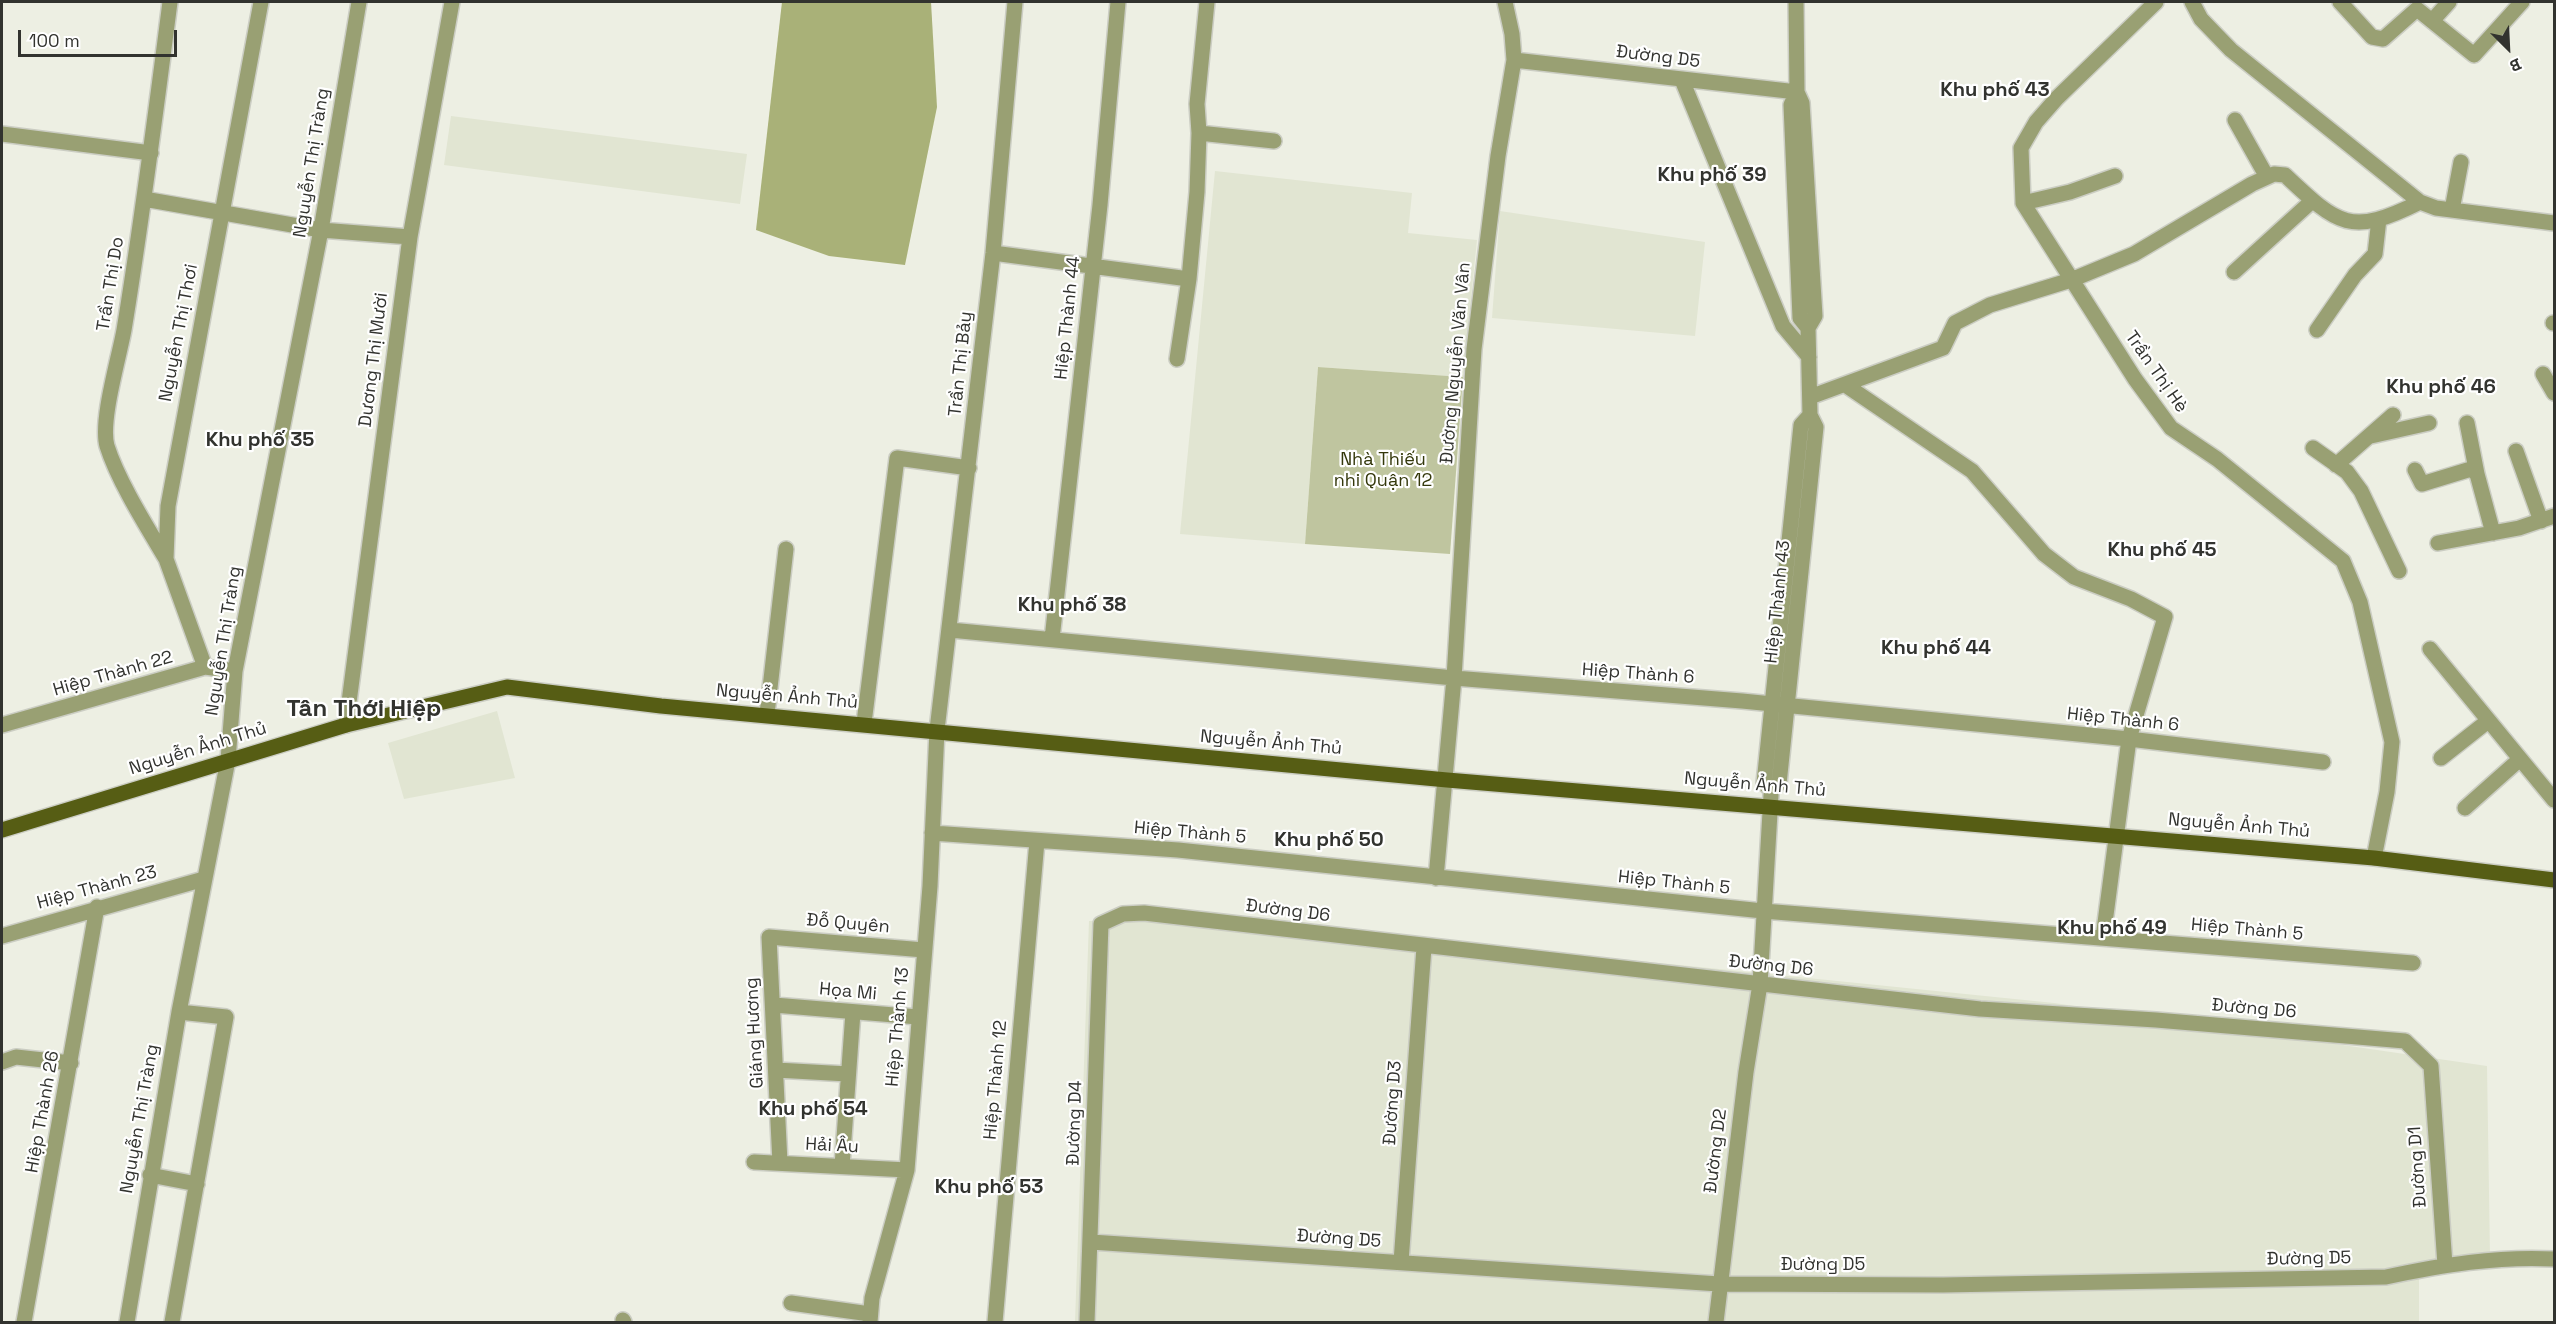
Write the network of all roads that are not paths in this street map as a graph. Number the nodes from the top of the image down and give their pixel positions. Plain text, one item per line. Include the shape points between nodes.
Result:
1 (170, 2) edge
2 (261, 2) edge
3 (359, 2) edge
4 (452, 2) edge
5 (1015, 2) edge
6 (1118, 2) edge
7 (1207, 2) edge
8 (1505, 2) edge
9 (1797, 2) edge
10 (2157, 2) edge
11 (2192, 2) edge
12 (2340, 2) edge
13 (2449, 2) edge
14 (2522, 2) edge
15 (2432, 21) junction
16 (1514, 60) junction
17 (1682, 80) junction
18 (1797, 92) junction
19 (2235, 120) dead end
20 (1199, 133) junction
21 (2, 134) edge
22 (1274, 141) dead end
23 (151, 153) junction
24 (2461, 162) dead end
25 (2115, 176) dead end
26 (2267, 177) junction
27 (144, 199) junction
28 (2312, 201) junction
29 (2420, 202) junction
30 (2023, 203) junction
31 (2452, 210) junction
32 (222, 213) junction
33 (2379, 219) junction
34 (2554, 223) edge
35 (321, 230) junction
36 (410, 237) junction
37 (993, 253) junction
38 (1094, 266) junction
39 (2234, 272) dead end
40 (1189, 279) junction
41 (2071, 280) junction
42 (2318, 330) dead end
43 (1809, 357) junction
44 (1177, 359) dead end
45 (2544, 374) dead end
46 (1846, 386) junction
47 (2554, 393) edge
48 (1810, 397) junction
49 (2393, 416) dead end
50 (2429, 423) dead end
51 (2467, 423) dead end
52 (2368, 437) junction
53 (2313, 448) dead end
54 (2516, 451) dead end
55 (2336, 465) junction
56 (969, 468) junction
57 (2415, 470) dead end
58 (2477, 474) junction
59 (2548, 518) edge
60 (2493, 532) junction
61 (2438, 543) dead end
62 (786, 549) dead end
63 (166, 558) junction
64 (2398, 571) dead end
65 (950, 630) junction
66 (1052, 639) junction
67 (2430, 649) dead end
68 (205, 667) junction
69 (235, 670) junction
70 (1454, 678) junction
71 (1779, 705) junction
72 (767, 714) junction
73 (2488, 721) junction
74 (864, 723) junction
75 (2, 725) edge
76 (346, 725) junction
77 (937, 730) junction
78 (2128, 740) junction
79 (2441, 758) dead end
80 (2520, 759) junction
81 (228, 760) junction
82 (2323, 762) dead end
83 (1447, 780) junction
84 (2554, 800) edge
85 (1770, 806) junction
86 (2465, 808) dead end
87 (2, 830) edge
88 (932, 833) junction
89 (2114, 835) junction
90 (1036, 842) junction
91 (2374, 858) junction
92 (1436, 878) junction
93 (204, 879) junction
94 (2554, 880) edge
95 (97, 907) junction
96 (1764, 911) junction
97 (1101, 924) joint
98 (2, 936) edge
99 (769, 937) joint
100 (2103, 938) junction
101 (1424, 947) junction
102 (924, 950) junction
103 (2413, 963) dead end
104 (1760, 984) junction
105 (774, 1005) junction
106 (179, 1012) junction
107 (853, 1012) junction
108 (918, 1017) junction
109 (2, 1062) edge
110 (71, 1063) junction
111 (2430, 1066) joint
112 (776, 1070) junction
113 (848, 1074) junction
114 (754, 1162) dead end
115 (780, 1163) junction
116 (842, 1166) junction
117 (906, 1170) junction
118 (150, 1175) junction
119 (197, 1184) junction
120 (1091, 1242) junction
121 (2554, 1259) edge
122 (1401, 1262) junction
123 (2445, 1265) junction
124 (1719, 1284) junction
125 (791, 1303) dead end
126 (870, 1318) edge
127 (24, 1323) edge
128 (127, 1323) edge
129 (172, 1323) edge
130 (995, 1323) edge
131 (1087, 1323) edge
132 (1716, 1323) edge

1 - 23 street, Trần Thị Do
2 - 32 street, Nguyễn Thị Thơi
3 - 35 street, Nguyễn Thị Tràng
4 - 36 street, Dương Thị Mười
5 - 37 street, Trần Thị Bảy
6 - 38 street, Hiệp Thành 44
7 - 20 street via 1197,104
8 - 16 street, Đường Nguyễn Văn Vân
9 - 18 street, Hiệp Thành 43
10 - 30 street via 2036,122 2022,148
11 - 29 street via 2201,19 2231,50
12 - 15 street via 2372,36 2383,39 2417,9
13 - 15 street
14 - 15 street via 2474,55
16 - 17 street, Đường D5
16 - 70 street, Đường Nguyễn Văn Vân via 1474,349
17 - 18 street, Đường D5
17 - 43 street via 1783,326
18 - 43 street, Hiệp Thành 43 via 1802,103 1815,316 1808,328
19 - 26 street
20 - 22 street
20 - 40 street
21 - 23 street
23 - 27 street, Trần Thị Do
24 - 31 street
25 - 30 street
26 - 28 street via 2285,175
26 - 41 street via 2134,255
27 - 32 street
27 - 63 street, Trần Thị Do via 105,426 107,445 141,519
28 - 33 street via 2343,222
28 - 39 street
29 - 31 street
29 - 33 street
30 - 41 street, Trần Thị Hè
31 - 34 street
32 - 35 street
32 - 63 street, Nguyễn Thị Thơi via 176,453
33 - 42 street via 2375,254 2355,275
35 - 36 street
35 - 69 street, Nguyễn Thị Tràng
36 - 76 street, Dương Thị Mười
37 - 38 street
37 - 56 street, Trần Thị Bảy
38 - 40 street
38 - 66 street, Hiệp Thành 44
40 - 44 street
41 - 46 street via 1990,305 1954,323 1943,348
41 - 91 street, Trần Thị Hè via 2171,428 2217,459 2343,561 2360,602 2392,742
43 - 48 street, Hiệp Thành 43
45 - 47 street
46 - 48 street
46 - 78 street via 1972,471 2044,554 2074,577 2165,616
48 - 71 street, Hiệp Thành 43 via 1810,415 1801,425
49 - 52 street
50 - 52 street
51 - 58 street
52 - 55 street
53 - 55 street
54 - 59 street
55 - 64 street via 2347,472 2361,491
56 - 65 street, Trần Thị Bảy
56 - 74 street via 897,458
57 - 58 street via 2422,484 2471,469
58 - 60 street
59 - 60 street
60 - 61 street
62 - 72 street
63 - 68 street, Nguyễn Thị Thơi
65 - 66 street, Hiệp Thành 6
65 - 77 street, Trần Thị Bảy
66 - 70 street, Hiệp Thành 6
67 - 73 street
68 - 69 street, Hiệp Thành 22
68 - 75 street, Hiệp Thành 22
69 - 81 street, Nguyễn Thị Tràng
70 - 71 street, Hiệp Thành 6
70 - 83 street, Đường Nguyễn Văn Vân
71 - 78 street, Hiệp Thành 6
71 - 85 street, Hiệp Thành 43 via 1764,783 1771,790
72 - 74 main road, Nguyễn Ảnh Thủ
72 - 76 main road, Nguyễn Ảnh Thủ via 507,687
73 - 79 street
73 - 80 street
74 - 77 main road, Nguyễn Ảnh Thủ
76 - 81 main road, Nguyễn Ảnh Thủ
77 - 83 main road, Nguyễn Ảnh Thủ
77 - 88 street, Hiệp Thành 13
78 - 82 street, Hiệp Thành 6
78 - 89 street
80 - 84 street
80 - 86 street
81 - 87 main road, Nguyễn Ảnh Thủ
81 - 93 street, Nguyễn Thị Tràng
83 - 85 main road, Nguyễn Ảnh Thủ
83 - 92 street, Đường Nguyễn Văn Vân
85 - 89 main road, Nguyễn Ảnh Thủ
85 - 96 street, Hiệp Thành 43
88 - 90 street, Hiệp Thành 5
88 - 102 street, Hiệp Thành 13
89 - 91 main road, Nguyễn Ảnh Thủ
89 - 100 street
90 - 92 street, Hiệp Thành 5 via 1178,850
90 - 130 street, Hiệp Thành 12
91 - 94 main road, Nguyễn Ảnh Thủ
92 - 96 street, Hiệp Thành 5
93 - 95 street, Hiệp Thành 23
93 - 106 street, Nguyễn Thị Tràng
95 - 98 street, Hiệp Thành 23
95 - 110 street, Hiệp Thành 26
96 - 100 street, Hiệp Thành 5
96 - 104 street, Hiệp Thành 43
97 - 101 street, Đường D6 via 1123,914 1144,913
97 - 120 street, Đường D4
99 - 102 street, Đỗ Quyên
99 - 105 street, Giáng Hương
100 - 103 street, Hiệp Thành 5
101 - 104 street, Đường D6
101 - 122 street, Đường D3
102 - 108 street, Hiệp Thành 13
104 - 111 street, Đường D6 via 1980,1009 2405,1041
104 - 124 street, Đường D2
105 - 107 street, Họa Mi
105 - 112 street, Giáng Hương
106 - 118 street, Nguyễn Thị Tràng
106 - 119 street via 226,1017
107 - 108 street, Họa Mi
107 - 113 street
108 - 117 street, Hiệp Thành 13
109 - 110 street via 16,1057
110 - 127 street, Hiệp Thành 26
111 - 123 street, Đường D1
112 - 113 street
112 - 115 street, Giáng Hương
113 - 116 street
114 - 115 street, Hải Âu
115 - 116 street, Hải Âu
116 - 117 street, Hải Âu
117 - 126 street, Hiệp Thành 13
118 - 119 street
118 - 128 street, Nguyễn Thị Tràng
119 - 129 street
120 - 122 street, Đường D5
120 - 131 street, Đường D4
121 - 123 street, Đường D5 via 2516,1257
122 - 124 street, Đường D5
123 - 124 street, Đường D5 via 2386,1277 1942,1285
124 - 132 street, Đường D2
125 - 126 street

